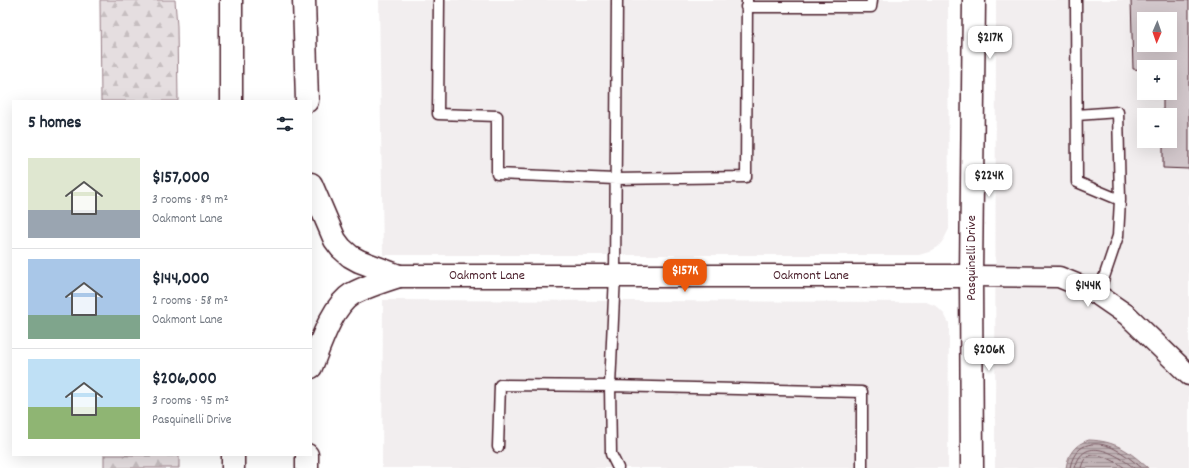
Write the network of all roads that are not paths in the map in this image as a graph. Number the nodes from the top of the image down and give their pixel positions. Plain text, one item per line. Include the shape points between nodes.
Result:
1 (231, 0) edge
2 (304, 0) edge
3 (440, 0) edge
4 (617, 0) edge
5 (872, 0) edge
6 (974, 0) edge
7 (1076, 0) edge
8 (746, 3) edge
9 (231, 100) edge
10 (307, 100) edge
11 (1077, 115) junction
12 (615, 179) junction
13 (312, 186) edge
14 (1120, 200) junction
15 (399, 276) junction
16 (615, 276) junction
17 (971, 276) junction
18 (1098, 295) junction
19 (312, 365) edge
20 (1189, 375) edge
21 (610, 386) junction
22 (498, 447) dead end
23 (233, 456) edge
24 (307, 456) edge
25 (233, 468) edge
26 (307, 468) edge
27 (618, 468) edge
28 (862, 468) edge
29 (972, 468) edge

1 - 9 main road
2 - 10 main road
3 - 12 lane via 438,114 497,116 497,174
4 - 12 lane
5 - 8 lane via 872,7
6 - 17 main road, Pasquinelli Drive
7 - 11 lane
8 - 12 lane via 746,177
11 - 14 lane via 1077,182
11 - 14 lane via 1118,112
12 - 16 lane
13 - 15 main road via 335,240 341,248 359,261
14 - 18 lane via 1118,236
15 - 16 main road, Oakmont Lane
15 - 19 main road via 363,288 341,304 330,322
16 - 17 main road, Oakmont Lane
16 - 21 lane
17 - 18 street, Oakmont Lane via 1059,277
17 - 29 main road, Pasquinelli Drive
18 - 20 street, Oakmont Lane via 1127,315
21 - 22 lane via 500,385
21 - 27 lane via 611,454
21 - 28 lane via 862,392
23 - 25 main road
24 - 26 main road

